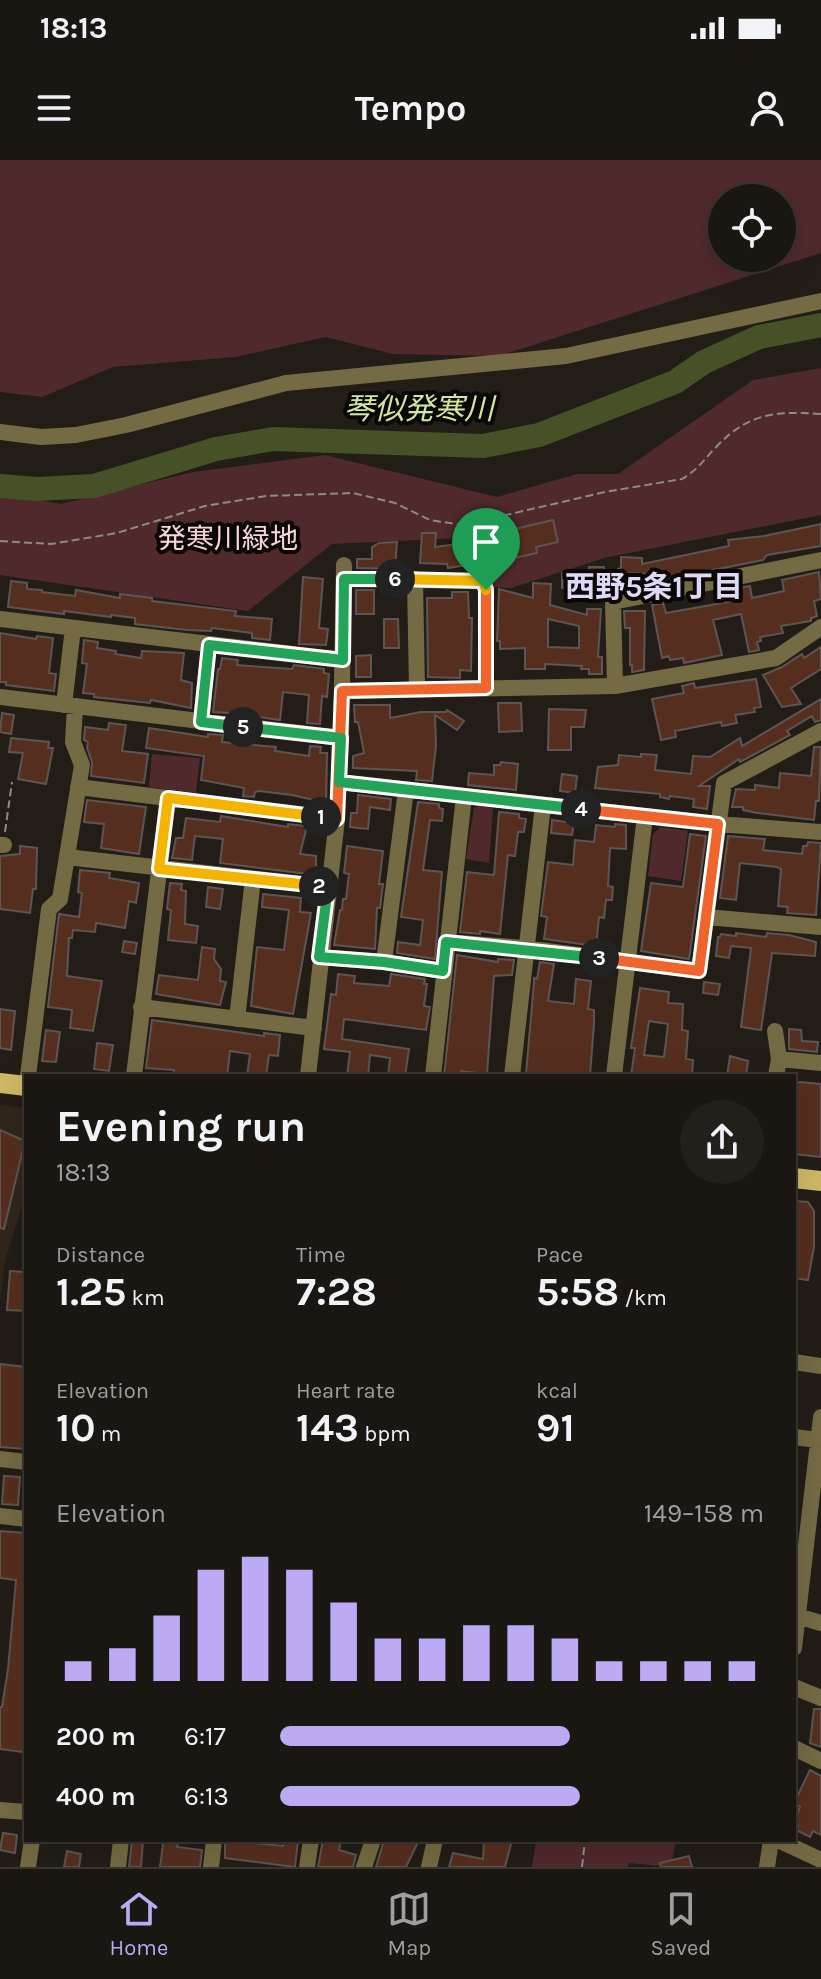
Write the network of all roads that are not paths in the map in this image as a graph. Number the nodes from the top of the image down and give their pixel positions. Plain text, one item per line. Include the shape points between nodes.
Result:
1 (821, 301) edge
2 (0, 432) edge
3 (821, 560) edge
4 (415, 579) junction
5 (0, 619) edge
6 (821, 627) edge
7 (73, 628) junction
8 (209, 645) junction
9 (343, 660) junction
10 (615, 686) junction
11 (486, 688) junction
12 (417, 690) junction
13 (342, 691) junction
14 (0, 697) edge
15 (69, 706) junction
16 (201, 722) junction
17 (821, 731) edge
18 (341, 738) junction
19 (339, 782) junction
20 (78, 787) junction
21 (406, 790) junction
22 (464, 796) junction
23 (168, 798) junction
24 (543, 805) junction
25 (645, 816) junction
26 (337, 819) junction
27 (718, 824) junction
28 (821, 832) edge
29 (67, 857) junction
30 (159, 869) junction
31 (253, 879) junction
32 (328, 887) junction
33 (706, 917) junction
34 (821, 927) edge
35 (446, 942) junction
36 (525, 948) junction
37 (319, 957) junction
38 (627, 961) junction
39 (384, 962) junction
40 (443, 971) junction
41 (141, 1007) junction
42 (237, 1019) junction
43 (314, 1028) junction
44 (775, 1031) dead end
45 (821, 1063) edge
46 (777, 1068) edge
47 (28, 1074) edge
48 (134, 1074) edge
49 (308, 1074) edge
50 (433, 1074) edge
51 (512, 1074) edge
52 (614, 1074) edge
53 (0, 1083) edge
54 (24, 1086) edge
55 (796, 1178) edge
56 (821, 1181) edge
57 (796, 1362) edge
58 (821, 1366) edge
59 (821, 1417) edge
60 (796, 1437) edge
61 (818, 1440) junction
62 (0, 1459) edge
63 (24, 1462) edge
64 (809, 1513) edge
65 (0, 1516) edge
66 (24, 1519) edge
67 (798, 1587) edge
68 (796, 1615) edge
69 (821, 1623) edge
70 (796, 1688) edge
71 (821, 1698) edge
72 (796, 1749) edge
73 (821, 1761) edge
74 (0, 1810) edge
75 (24, 1812) edge
76 (32, 1842) edge
77 (121, 1842) edge
78 (214, 1842) edge
79 (311, 1842) edge
80 (372, 1842) edge
81 (435, 1842) edge
82 (771, 1842) edge
83 (782, 1842) edge
84 (821, 1860) edge
85 (216, 1866) edge
86 (28, 1867) edge
87 (118, 1867) edge
88 (307, 1867) edge
89 (364, 1867) edge
90 (429, 1867) edge
91 (767, 1867) edge

1 - 2 street via 566,356 286,383 76,435
3 - 10 street via 613,602
4 - 9 street via 344,572
4 - 11 street via 483,581
4 - 12 street
5 - 7 street
6 - 10 street via 776,658
7 - 8 street
7 - 15 street
8 - 9 street
8 - 16 street
9 - 13 street
10 - 11 street
11 - 12 street
12 - 13 street
13 - 18 street
14 - 15 street
15 - 16 street
15 - 20 street via 82,765
16 - 18 street
17 - 27 street via 724,783
18 - 19 street
19 - 21 street
19 - 26 street
20 - 23 street
20 - 29 street
21 - 22 street
21 - 39 street
22 - 24 street
22 - 35 street
23 - 26 street
23 - 30 street
24 - 25 street
24 - 36 street
25 - 27 street
25 - 38 street
26 - 32 street
27 - 28 street
27 - 33 street
29 - 30 street
29 - 47 street via 60,899 49,909
30 - 31 street
30 - 41 street
31 - 32 street
31 - 42 street
32 - 37 street
33 - 34 street
33 - 38 street via 699,971
35 - 36 street
35 - 40 street
36 - 38 street
36 - 51 street
37 - 39 street
37 - 43 street
38 - 52 street
39 - 40 street
40 - 50 street
41 - 42 street
41 - 48 street
42 - 43 street
43 - 49 street
44 - 46 street
45 - 46 street
53 - 54 main road
55 - 56 main road
57 - 58 street
59 - 61 street
60 - 61 street
61 - 64 street
62 - 63 street
64 - 67 street
65 - 66 street
67 - 68 street
68 - 69 street
70 - 71 street
72 - 73 street
74 - 75 street
76 - 86 street
77 - 87 street
78 - 85 street
79 - 88 street
80 - 89 street
81 - 90 street
82 - 91 street
83 - 84 street

